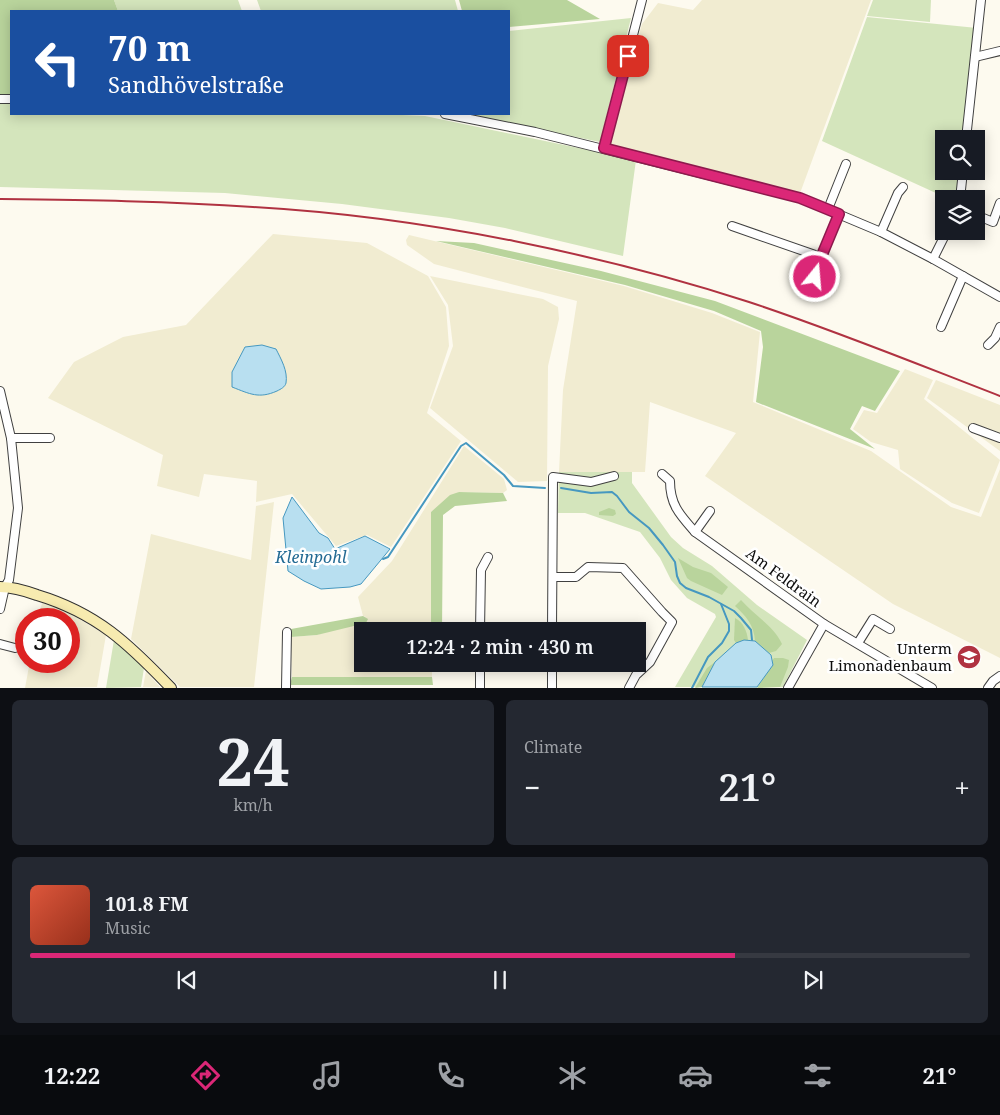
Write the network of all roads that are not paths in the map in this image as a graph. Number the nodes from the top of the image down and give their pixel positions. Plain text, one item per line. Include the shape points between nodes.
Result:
1 (642, 0) edge
2 (981, 0) edge
3 (1000, 52) edge
4 (975, 57) junction
5 (451, 115) edge
6 (967, 130) edge
7 (604, 148) junction
8 (846, 164) dead end
9 (903, 186) dead end
10 (1000, 203) edge
11 (828, 209) junction
12 (839, 214) junction
13 (985, 218) edge
14 (997, 223) edge
15 (732, 226) dead end
16 (881, 232) junction
17 (942, 240) edge
18 (821, 257) junction
19 (933, 259) junction
20 (963, 276) junction
21 (815, 277) dead end
22 (1000, 297) edge
23 (942, 327) dead end
24 (1000, 327) edge
25 (988, 345) dead end
26 (0, 391) edge
27 (973, 428) dead end
28 (11, 438) junction
29 (50, 438) dead end
30 (1000, 438) edge
31 (662, 474) dead end
32 (614, 476) dead end
33 (710, 511) dead end
34 (695, 532) junction
35 (488, 557) dead end
36 (553, 577) junction
37 (2, 587) edge
38 (0, 609) edge
39 (480, 622) edge
40 (552, 622) edge
41 (824, 624) junction
42 (890, 629) dead end
43 (287, 632) dead end
44 (858, 643) junction
45 (0, 644) edge
46 (15, 648) dead end
47 (480, 672) edge
48 (552, 672) edge
49 (999, 676) edge
50 (930, 687) edge
51 (172, 688) edge
52 (286, 688) edge
53 (480, 688) edge
54 (552, 688) edge
55 (629, 688) edge
56 (788, 688) edge
57 (988, 688) edge

1 - 7 street
2 - 4 street
3 - 4 street
4 - 6 street
5 - 7 street
7 - 11 street via 800,198
8 - 11 street
9 - 16 street
10 - 14 street
11 - 12 street
12 - 16 street
12 - 18 street
13 - 14 street
15 - 18 street
16 - 19 street
17 - 19 street
18 - 21 street
19 - 20 street
20 - 22 street
20 - 23 street
24 - 25 street
26 - 28 street
27 - 30 street
28 - 29 street
28 - 37 street via 18,508 9,580
31 - 34 street, Am Feldrain via 670,482 670,496 680,515
32 - 36 street via 592,482 554,477
33 - 34 street
34 - 41 street, Am Feldrain
35 - 39 street via 481,570
36 - 40 street
36 - 55 street via 576,577 588,567 624,568 672,622 650,662 636,675
37 - 38 street
37 - 51 street via 52,599 94,620 123,640
41 - 44 street, Am Feldrain
41 - 56 street
42 - 44 street via 873,619
43 - 52 street
44 - 50 street, Am Feldrain
45 - 46 street
47 - 53 street
48 - 54 street
49 - 57 street

